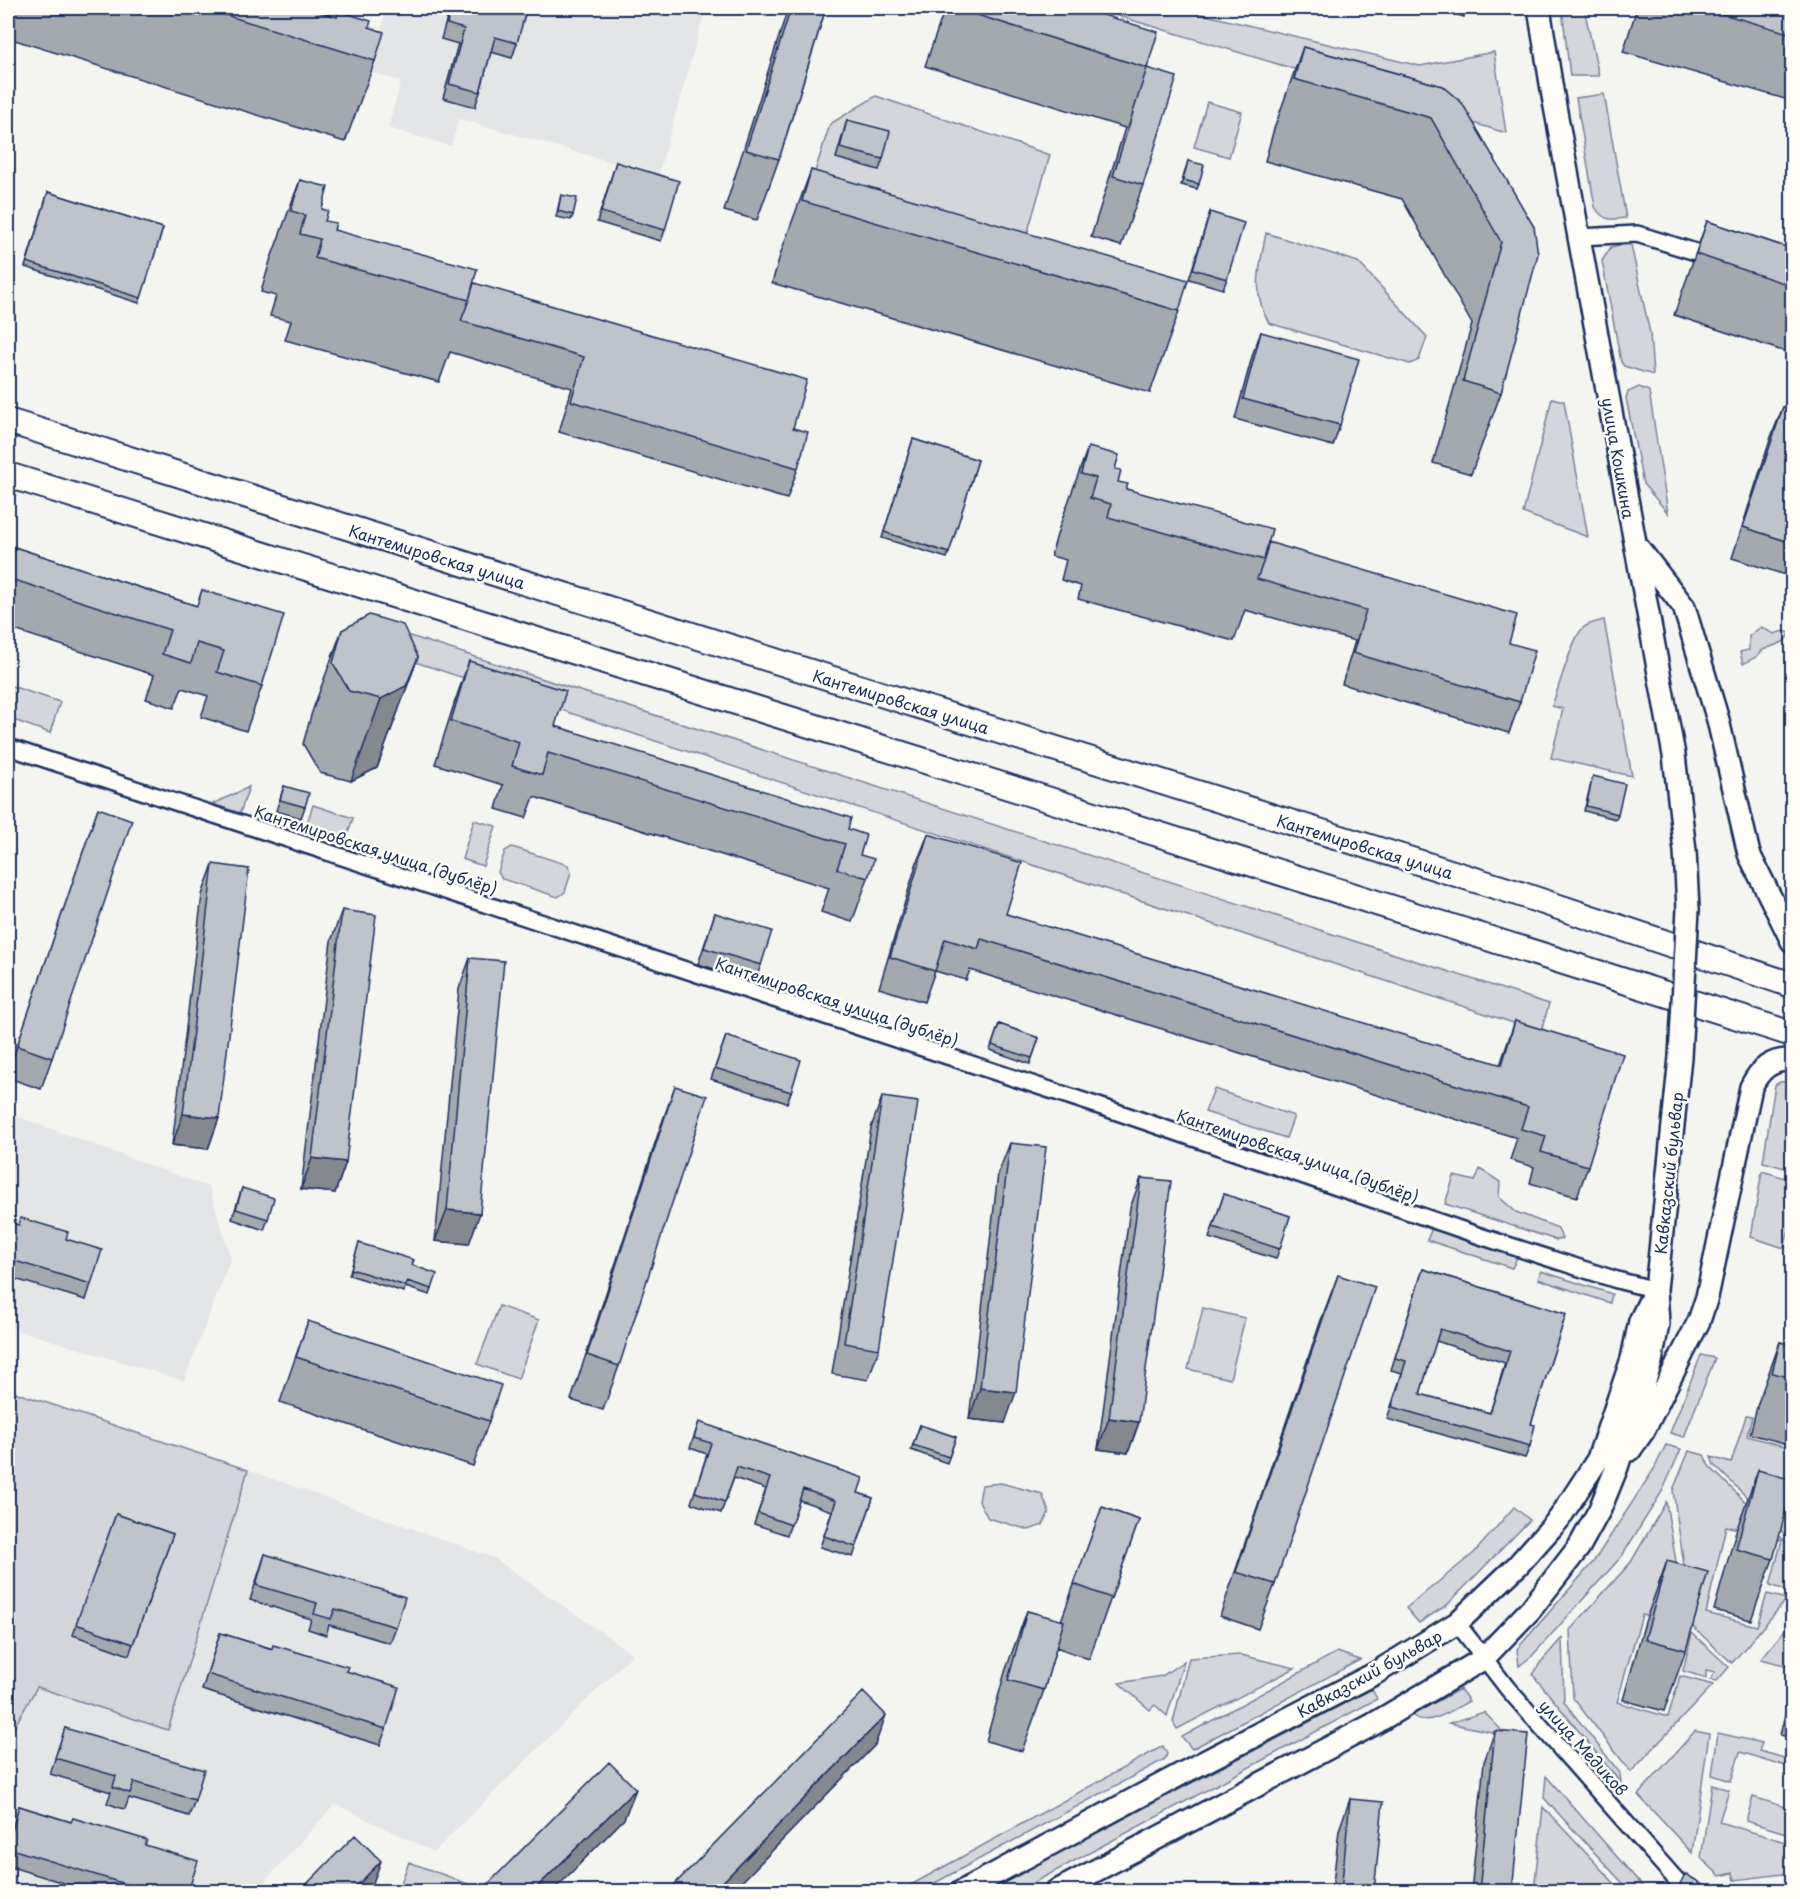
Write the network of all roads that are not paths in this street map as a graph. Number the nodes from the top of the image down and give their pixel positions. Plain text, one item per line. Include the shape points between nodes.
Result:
1 (1539, 8) edge
2 (1580, 237) junction
3 (1732, 263) edge
4 (8, 421) edge
5 (8, 475) edge
6 (1635, 543) junction
7 (8, 747) edge
8 (1688, 909) joint
9 (1792, 941) edge
10 (1792, 985) edge
11 (1792, 1034) edge
12 (1792, 1060) edge
13 (1656, 1290) junction
14 (1617, 1467) junction
15 (1457, 1623) junction
16 (1483, 1659) junction
17 (961, 1892) edge
18 (1055, 1892) edge
19 (1687, 1892) edge

1 - 2 main road, улица Кошкина
2 - 3 street via 1637,234
2 - 6 main road, улица Кошкина
4 - 10 main road, Кантемировская улица via 1517,893
5 - 11 main road
6 - 8 main road, улица Кошкина via 1674,755
6 - 9 main road via 1684,607 1718,720 1749,854
7 - 13 street, Кантемировская улица (дублёр) via 1117,1112 1428,1219
8 - 13 main road, Кавказский бульвар, bridge via 1680,1057
12 - 14 main road via 1766,1066 1751,1087 1699,1321 1644,1430
13 - 14 main road, Кавказский бульвар via 1658,1324 1651,1362
13 - 15 main road, Кавказский бульвар via 1640,1321 1629,1369 1598,1459 1559,1519
14 - 16 main road, Кавказский бульвар via 1579,1547 1531,1609
15 - 16 street, улица Медиков
15 - 17 main road, Кавказский бульвар via 1374,1674
16 - 18 main road, Кавказский бульвар via 1372,1725
16 - 19 street, улица Медиков

